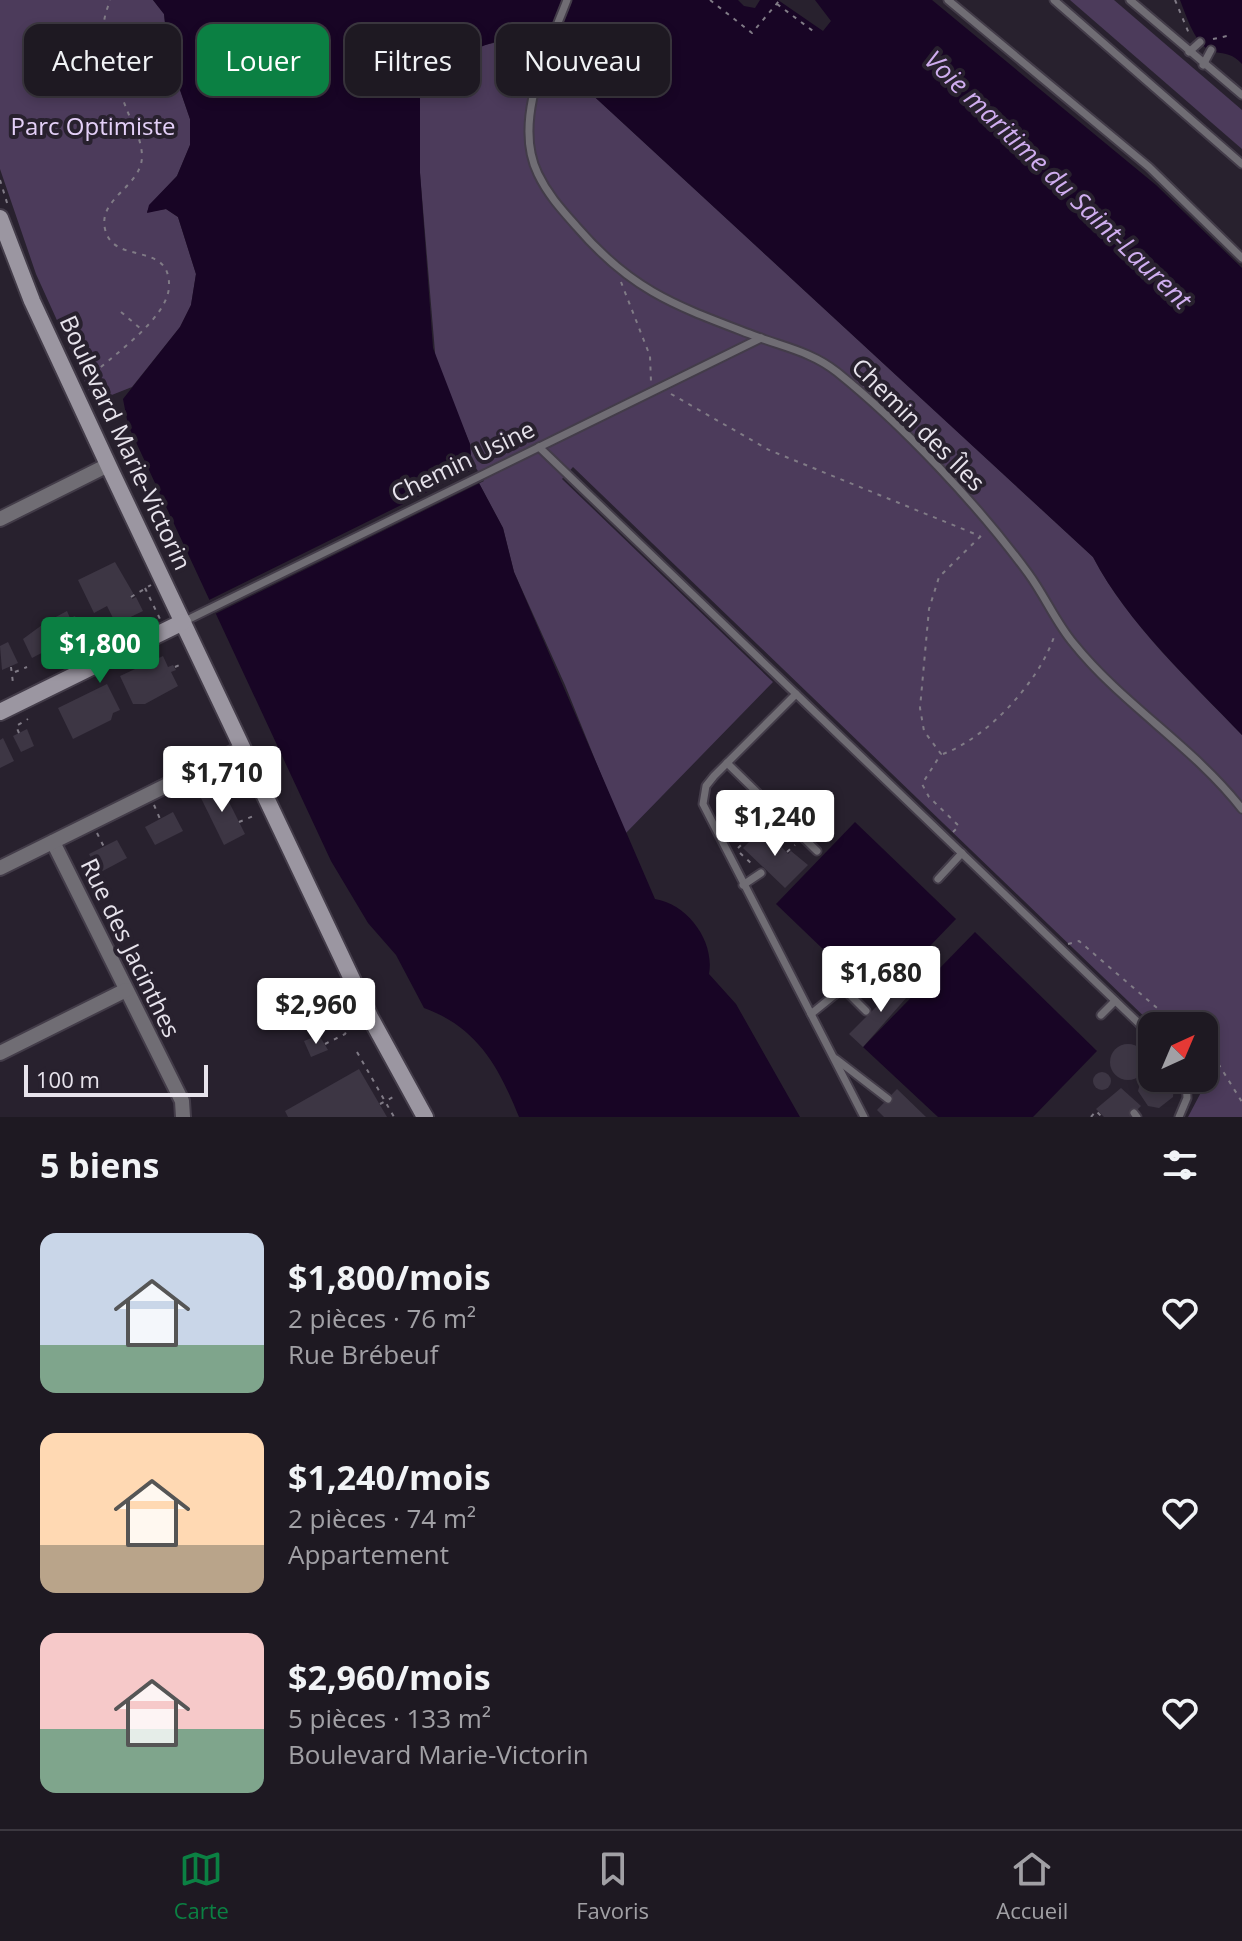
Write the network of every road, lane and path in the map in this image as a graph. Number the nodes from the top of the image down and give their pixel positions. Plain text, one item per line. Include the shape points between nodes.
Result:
1 (110, 0) edge
2 (567, 0) edge
3 (710, 0) edge
4 (948, 0) edge
5 (1054, 0) edge
6 (1175, 0) edge
7 (1134, 1) edge
8 (777, 2) edge
9 (104, 24) edge
10 (813, 31) dead end
11 (1227, 36) dead end
12 (1198, 44) junction
13 (1211, 50) dead end
14 (1189, 52) junction
15 (1203, 65) junction
16 (1242, 95) edge
17 (121, 96) edge
18 (1242, 164) edge
19 (0, 218) edge
20 (1242, 258) edge
21 (610, 264) junction
22 (121, 312) dead end
23 (142, 329) junction
24 (761, 338) junction
25 (82, 384) dead end
26 (659, 388) junction
27 (649, 393) junction
28 (539, 447) junction
29 (108, 465) junction
30 (0, 519) edge
31 (991, 527) junction
32 (980, 536) junction
33 (154, 583) dead end
34 (145, 588) junction
35 (131, 597) dead end
36 (1058, 618) junction
37 (161, 620) dead end
38 (183, 622) junction
39 (72, 640) dead end
40 (77, 649) dead end
41 (43, 652) dead end
42 (191, 660) dead end
43 (49, 662) dead end
44 (11, 667) dead end
45 (27, 667) dead end
46 (175, 667) dead end
47 (14, 673) junction
48 (13, 683) dead end
49 (796, 694) junction
50 (0, 712) edge
51 (28, 719) dead end
52 (19, 733) dead end
53 (242, 748) junction
54 (941, 754) junction
55 (727, 763) junction
56 (250, 784) dead end
57 (226, 797) dead end
58 (1242, 809) edge
59 (263, 811) dead end
60 (767, 818) dead end
61 (239, 822) dead end
62 (947, 838) junction
63 (53, 842) junction
64 (797, 843) dead end
65 (817, 851) dead end
66 (787, 852) dead end
67 (962, 853) junction
68 (0, 868) edge
69 (761, 873) joint
70 (938, 879) dead end
71 (743, 885) junction
72 (1063, 950) junction
73 (126, 990) junction
74 (1115, 1001) junction
75 (866, 1011) dead end
76 (1162, 1012) edge
77 (811, 1014) junction
78 (1101, 1015) dead end
79 (1138, 1023) edge
80 (349, 1027) dead end
81 (325, 1044) dead end
82 (357, 1052) dead end
83 (0, 1053) edge
84 (833, 1057) junction
85 (1218, 1063) edge
86 (1187, 1092) edge
87 (400, 1093) dead end
88 (888, 1099) dead end
89 (385, 1101) junction
90 (1242, 1102) edge
91 (380, 1104) dead end
92 (183, 1117) edge
93 (394, 1117) edge
94 (425, 1117) edge
95 (864, 1117) edge
96 (1091, 1117) edge
97 (1102, 1117) edge
98 (1179, 1117) edge

1 - 9 path
2 - 21 lane, Chemin des Îles via 531,112 531,154 561,210
3 - 8 path via 752,33
4 - 20 lane via 1149,167
5 - 18 lane
6 - 12 path
7 - 14 lane
8 - 10 path
11 - 12 path
12 - 14 lane
13 - 15 lane
14 - 15 lane
15 - 16 lane
17 - 23 path via 142,155 137,175 106,211 104,226 114,245 153,255 169,278 162,311
19 - 29 street, Boulevard Marie-Victorin via 37,313
21 - 24 lane, Chemin des Îles via 662,298
21 - 27 path via 650,356
22 - 23 path
23 - 25 path
24 - 26 lane, Chemin Usine
24 - 31 lane, Chemin des Îles via 803,351 835,370
26 - 27 lane, Chemin Usine
26 - 32 path via 769,450
27 - 28 lane, Chemin Usine
28 - 38 lane, Chemin Usine
28 - 49 lane
29 - 30 street
29 - 38 street, Boulevard Marie-Victorin
31 - 32 path
31 - 36 lane, Chemin des Îles
32 - 54 path via 939,577 928,618 921,722
33 - 34 path
34 - 35 path
34 - 37 path
36 - 54 path via 1050,649 1013,700 975,737
36 - 58 lane, Chemin des Îles via 1074,645
38 - 50 street
38 - 53 street, Boulevard Marie-Victorin
39 - 40 path
41 - 43 path
42 - 46 path
44 - 47 path
45 - 47 path
47 - 48 path
49 - 55 lane
49 - 62 lane
51 - 52 path via 16,726
53 - 63 street
53 - 94 street, Boulevard Marie-Victorin via 375,1027
54 - 62 path via 922,784 959,826
55 - 65 lane
55 - 71 lane via 706,786 703,804
56 - 57 path
59 - 61 path
60 - 69 path via 737,850
62 - 67 lane
63 - 68 street
63 - 73 street, Rue des Jacinthes
64 - 66 path
67 - 70 lane
67 - 72 lane
69 - 71 lane
71 - 77 lane
72 - 74 lane
72 - 76 path via 1079,941
73 - 83 street
73 - 92 street, Rue des Jacinthes via 182,1101
74 - 78 lane
74 - 79 lane
75 - 77 lane via 843,988
77 - 84 lane
80 - 81 path
82 - 89 path
84 - 88 lane
84 - 95 lane
85 - 90 path
86 - 98 lane
87 - 89 path
89 - 91 path
89 - 93 path
96 - 97 path via 1096,1111

